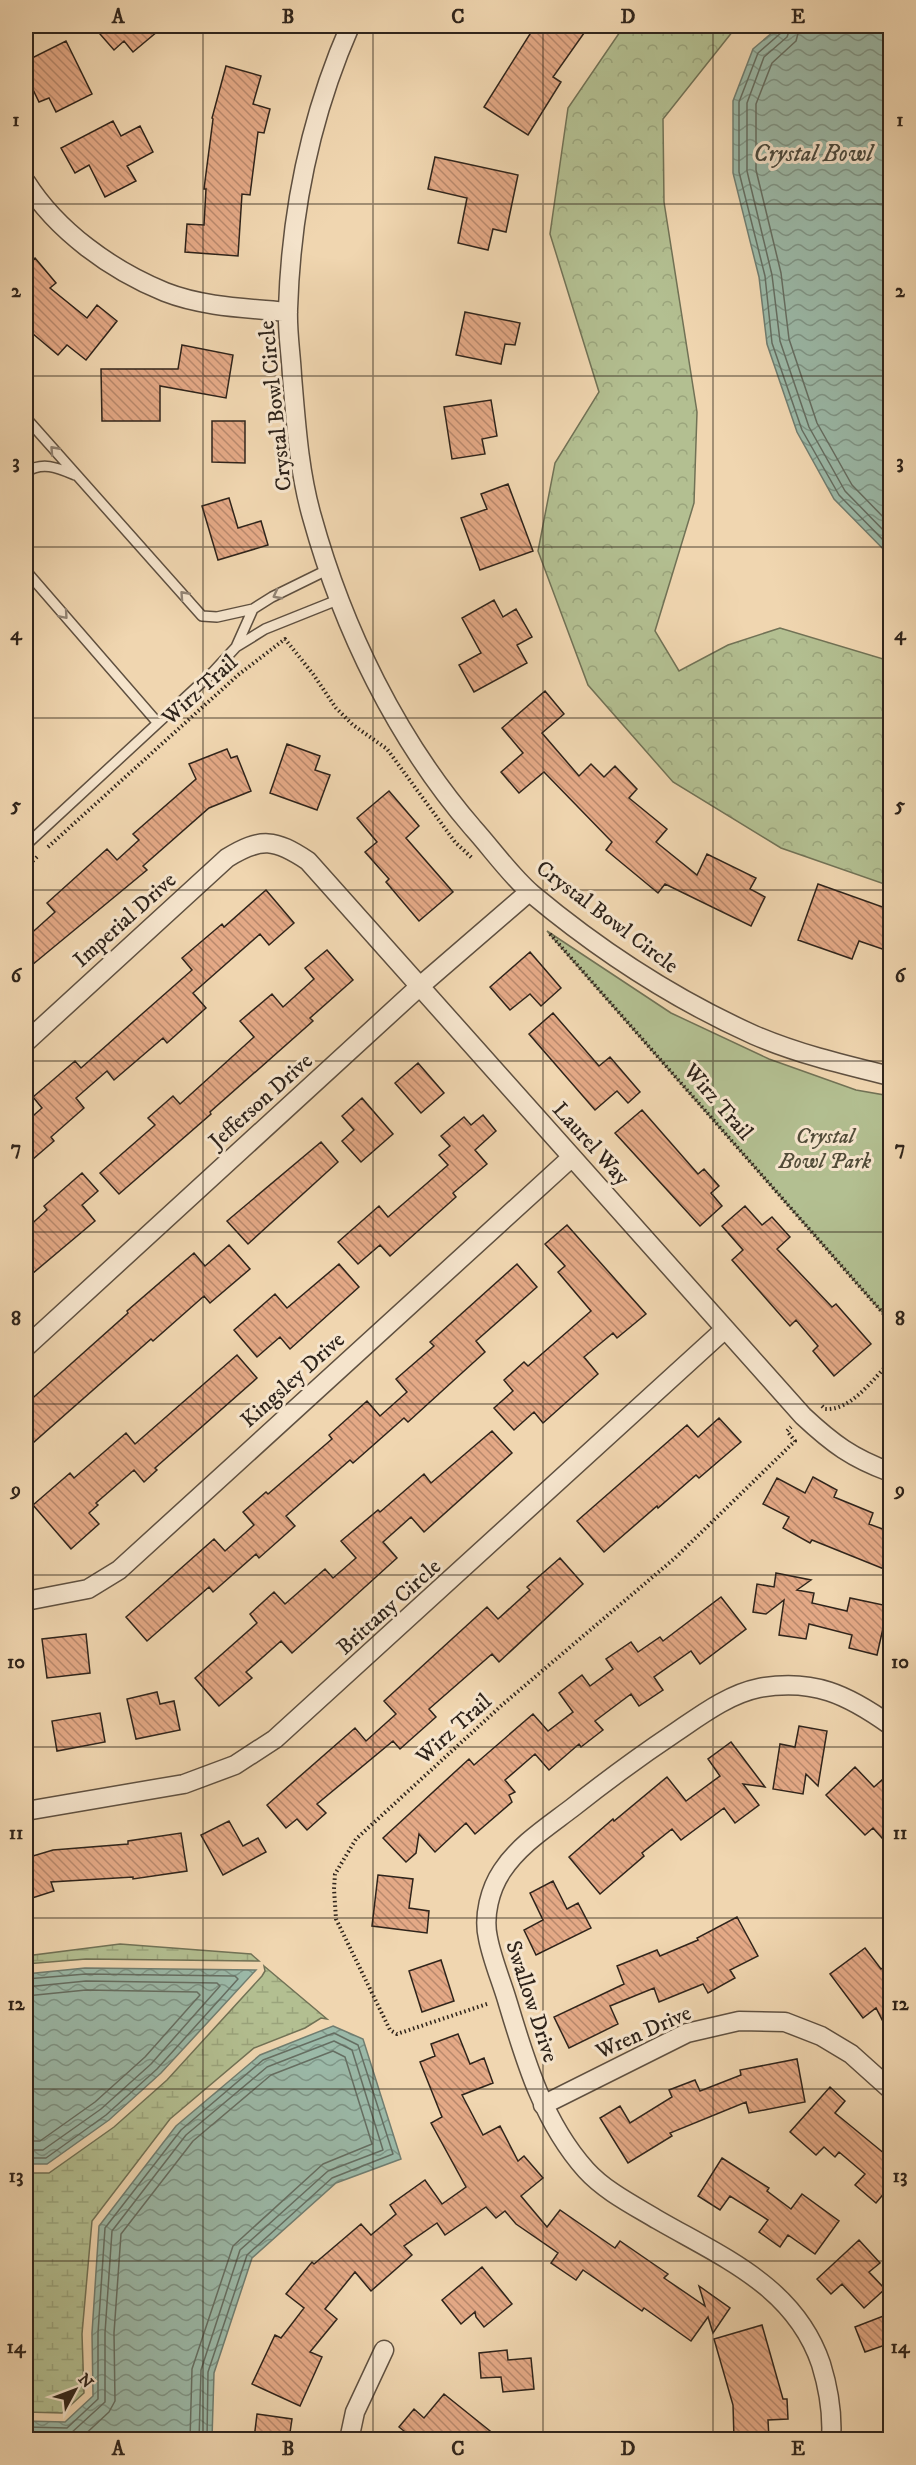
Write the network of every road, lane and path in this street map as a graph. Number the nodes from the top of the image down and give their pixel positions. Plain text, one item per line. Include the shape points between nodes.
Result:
1 (350, 26) edge
2 (26, 182) edge
3 (288, 312) junction
4 (26, 418) edge
5 (26, 472) edge
6 (78, 476) junction
7 (329, 569) junction
8 (26, 571) edge
9 (340, 599) junction
10 (254, 609) junction
11 (236, 647) junction
12 (157, 722) junction
13 (387, 749) dead end
14 (262, 843) joint
15 (26, 845) edge
16 (26, 867) edge
17 (529, 892) junction
18 (547, 931) dead end
19 (419, 987) junction
20 (26, 1042) edge
21 (891, 1077) edge
22 (572, 1157) junction
23 (891, 1321) edge
24 (725, 1329) junction
25 (26, 1347) edge
26 (891, 1362) edge
27 (818, 1401) dead end
28 (787, 1431) dead end
29 (891, 1472) edge
30 (26, 1601) edge
31 (891, 1725) edge
32 (26, 1810) edge
33 (487, 2004) dead end
34 (891, 2088) edge
35 (543, 2105) junction
36 (384, 2350) dead end
37 (349, 2439) edge
38 (831, 2439) edge

1 - 3 street, Crystal Bowl Circle via 310,139 295,220
2 - 3 street via 64,229 136,278 166,292 218,305
3 - 7 street, Crystal Bowl Circle via 296,433 311,516
6 -> 4 lane
5 - 6 lane via 51,466
10 -> 6 lane via 202,616
7 - 9 street, Crystal Bowl Circle
7 -> 10 lane
8 -> 12 lane
9 - 11 lane via 265,629
9 - 17 street, Crystal Bowl Circle via 397,721 440,790
10 - 11 lane
11 - 12 lane
12 - 15 lane
13 - 16 path, Wirz Trail via 336,708 285,639 238,675
14 - 19 street, Laurel Way via 286,846 308,861
14 - 20 street, Imperial Drive via 248,845 227,858
17 - 19 street, Jefferson Drive
17 - 21 street, Crystal Bowl Circle via 678,998 757,1036 824,1060
18 - 23 path, Wirz Trail
19 - 22 street, Laurel Way
19 - 25 street, Jefferson Drive
22 - 24 street, Laurel Way
22 - 30 street, Kingsley Drive via 119,1570 88,1589
24 - 29 street, Laurel Way via 831,1443
24 - 32 street, Brittany Circle via 274,1739 234,1765 184,1784
26 - 27 path via 846,1405 825,1409
28 - 33 path, Wirz Trail via 795,1441 675,1558 502,1705 356,1839 335,1874 336,1919 390,2030 397,2034
31 - 35 street, Swallow Drive via 860,1703 830,1690 795,1684 756,1689 714,1706 621,1769 518,1851 490,1894 487,1936
34 - 35 street, Wren Drive via 851,2054 821,2036 785,2022 739,2021 687,2033
35 - 38 street, Swallow Drive via 566,2146 588,2172 621,2199 752,2274 780,2296 802,2323 818,2357 830,2391
36 - 37 street via 355,2412

